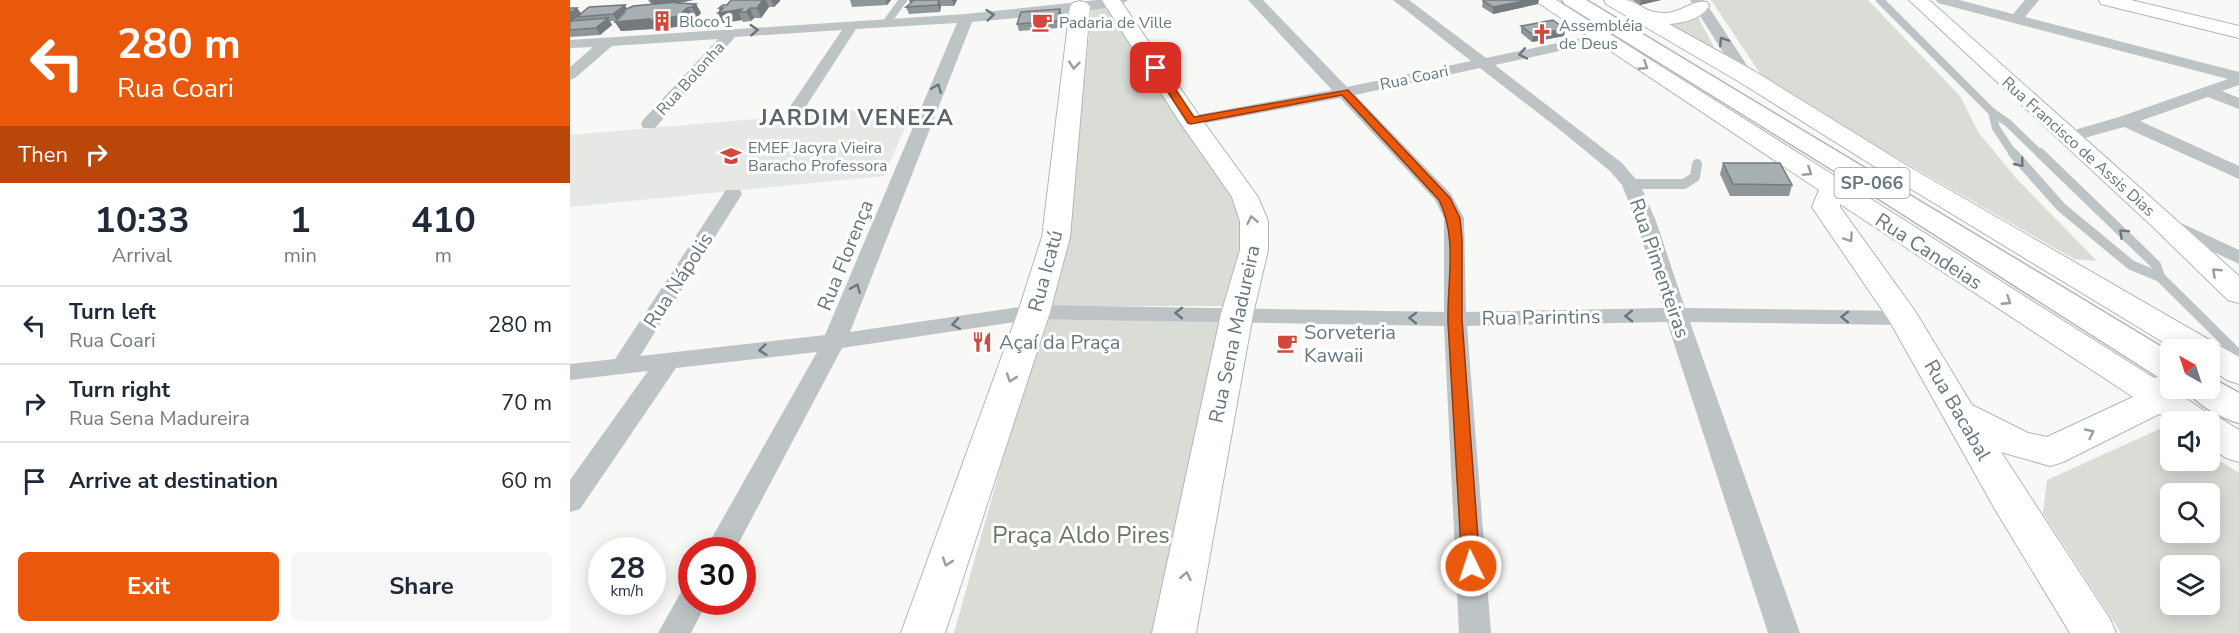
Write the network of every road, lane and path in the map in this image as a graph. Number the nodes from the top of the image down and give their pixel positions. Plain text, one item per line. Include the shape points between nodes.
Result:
1 (903, 0) edge
2 (1255, 0) edge
3 (1401, 0) edge
4 (1543, 0) edge
5 (1572, 0) edge
6 (1586, 0) edge
7 (1613, 0) edge
8 (1880, 0) edge
9 (1918, 0) edge
10 (1943, 0) edge
11 (2032, 0) edge
12 (2108, 0) edge
13 (2144, 0) edge
14 (1698, 3) edge
15 (1116, 4) edge
16 (1080, 9) edge
17 (1644, 17) junction
18 (966, 18) junction
19 (2018, 18) junction
20 (887, 22) junction
21 (2239, 22) edge
22 (853, 24) junction
23 (732, 32) junction
24 (2239, 32) edge
25 (1600, 38) junction
26 (609, 41) junction
27 (570, 44) edge
28 (1481, 63) junction
29 (570, 75) edge
30 (1746, 76) junction
31 (2239, 79) edge
32 (1345, 92) junction
33 (2210, 92) junction
34 (2239, 104) edge
35 (796, 108) dead end
36 (1992, 112) junction
37 (1191, 121) junction
38 (2125, 121) junction
39 (649, 124) dead end
40 (2070, 137) junction
41 (1697, 164) dead end
42 (2239, 173) edge
43 (1880, 174) junction
44 (1631, 184) junction
45 (1833, 189) junction
46 (733, 194) dead end
47 (2163, 221) junction
48 (2239, 258) edge
49 (2160, 277) junction
50 (2239, 293) edge
51 (1034, 312) junction
52 (2138, 312) junction
53 (1237, 314) junction
54 (1676, 315) junction
55 (1904, 318) junction
56 (1455, 319) junction
57 (2183, 339) edge
58 (834, 342) junction
59 (2160, 342) edge
60 (2160, 346) edge
61 (2239, 355) edge
62 (669, 360) junction
63 (2220, 360) edge
64 (622, 366) junction
65 (570, 372) edge
66 (2239, 372) edge
67 (2160, 378) edge
68 (2220, 378) edge
69 (2160, 379) edge
70 (2160, 388) edge
71 (2239, 390) edge
72 (2220, 398) edge
73 (2179, 399) edge
74 (2239, 410) edge
75 (2188, 411) edge
76 (1961, 413) junction
77 (2220, 436) edge
78 (2239, 448) edge
79 (2050, 452) junction
80 (2010, 500) junction
81 (570, 501) edge
82 (727, 537) edge
83 (684, 615) edge
84 (674, 633) edge
85 (923, 633) edge
86 (1174, 633) edge
87 (1475, 633) edge
88 (1784, 633) edge
89 (2094, 633) edge

1 - 20 lane
2 - 32 street
3 - 28 street, Rua Pimenteiras
4 - 25 street, Rua Candeias
5 - 43 main road, SP-066
6 - 43 main road, SP-066
7 - 17 street
8 - 36 lane
9 - 40 street, Rua Francisco de Assis Dias
10 - 19 street
11 - 19 street
12 - 24 street
13 - 21 street
14 - 17 street via 1687,16
30 -> 14 street
15 - 16 street
15 - 37 street, Rua Sena Madureira
18 -> 16 street
16 -> 51 street, Rua Icatú via 1056,237
17 - 30 street
18 - 20 street
58 -> 18 street, Rua Florença
19 - 31 street
20 - 22 street
23 -> 22 street
22 - 35 street
23 - 26 street
23 - 39 street, Rua Bolonha
25 -> 28 street, Rua Coari
25 -> 45 street, Rua Candeias
26 - 27 street
26 - 29 street
28 - 32 street, Rua Coari
28 - 44 street, Rua Pimenteiras via 1566,126
30 - 43 street
31 - 33 street
32 - 37 street, Rua Coari
32 - 56 street via 1444,198 1454,218
33 - 34 street
33 - 38 street
49 -> 36 lane via 2156,265
36 -> 49 lane via 2004,142 2049,196 2131,265
53 -> 37 street, Rua Sena Madureira via 1254,250 1254,221 1245,197
38 - 40 street
38 - 42 street
40 - 47 street, Rua Francisco de Assis Dias
41 - 44 lane via 1695,177 1684,184
43 - 45 street
43 - 52 street
43 - 60 main road, SP-066
43 - 67 main road, SP-066
44 - 54 street, Rua Pimenteiras
45 -> 55 street, Rua Bacabal via 1826,207
45 -> 69 street, Rua Candeias
46 - 64 street, Rua Nápolis
47 - 48 street
50 -> 47 street, Rua Francisco de Assis Dias
49 - 61 lane
53 -> 51 street, Rua Parintins
51 -> 58 street, Rua Parintins
51 -> 85 street, Rua Icatú
52 - 57 street
52 - 59 street
56 -> 53 street, Rua Parintins
86 -> 53 street, Rua Sena Madureira
55 -> 54 street, Rua Parintins
54 -> 56 street, Rua Parintins
54 - 88 street, Rua Pimenteiras
55 - 76 street, Rua Bacabal
56 - 87 street
58 -> 62 street, Rua Parintins
58 - 82 street, Rua Florença
62 - 64 street, Rua Parintins
62 - 81 street
63 - 66 street
64 - 65 street, Rua Parintins
68 - 71 main road
79 -> 70 street via 2140,410
72 - 74 main road
73 - 75 street, Rua Candeias
76 - 79 street via 2019,445
76 - 80 street, Rua Bacabal
77 - 78 street
79 - 80 street via 2017,475
80 - 89 street, Rua Bacabal
83 - 84 street

